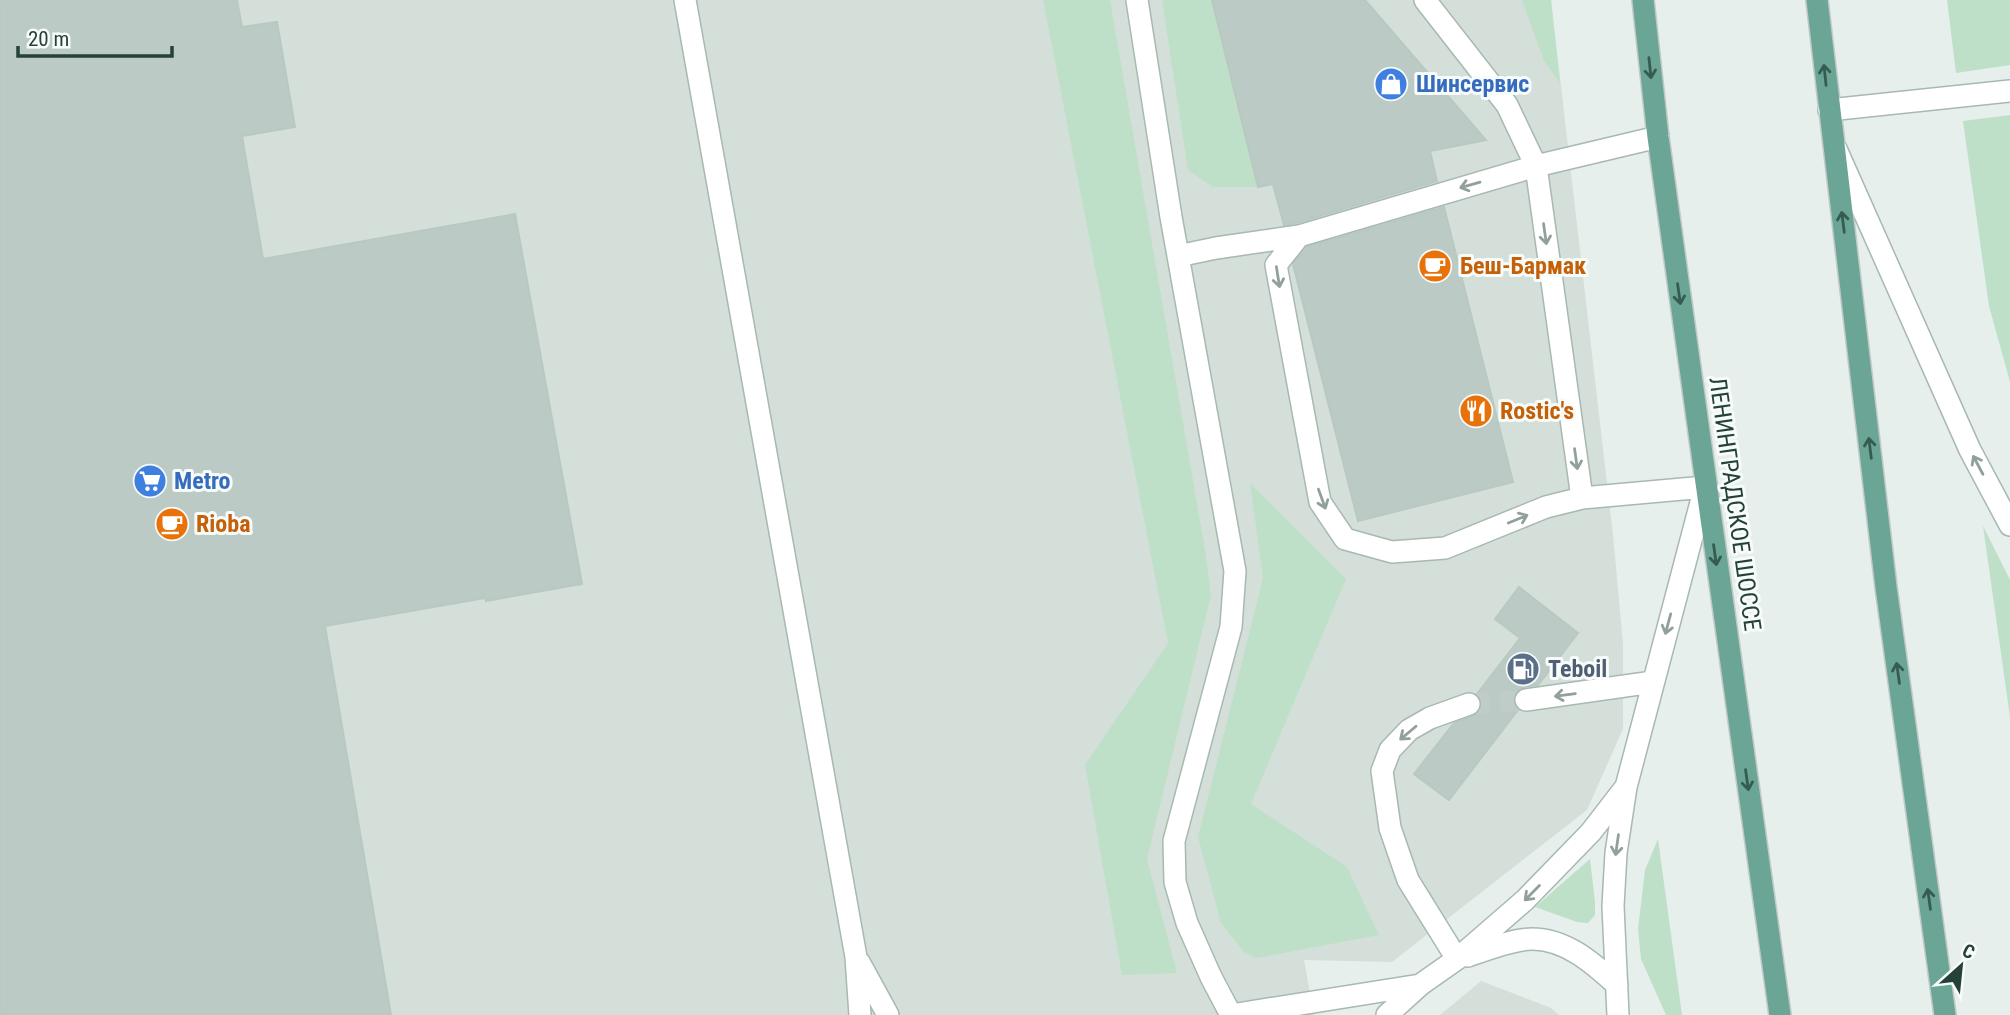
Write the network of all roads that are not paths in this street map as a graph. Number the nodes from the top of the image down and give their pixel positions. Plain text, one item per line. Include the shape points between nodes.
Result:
1 (685, 0) edge
2 (1137, 0) edge
3 (1425, 0) edge
4 (1643, 0) edge
5 (1817, 0) edge
6 (2010, 90) edge
7 (1829, 110) junction
8 (1658, 137) junction
9 (1833, 143) junction
10 (1536, 166) junction
11 (1299, 236) junction
12 (1178, 257) junction
13 (1705, 487) junction
14 (1582, 498) junction
15 (2010, 525) edge
16 (1653, 682) junction
17 (1526, 700) tunnel mouth
18 (1469, 704) tunnel mouth
19 (1626, 787) junction
20 (856, 957) junction
21 (1457, 959) junction
22 (1420, 985) junction
23 (1617, 985) junction
24 (860, 1015) edge
25 (888, 1015) edge
26 (1230, 1015) edge
27 (1387, 1015) edge
28 (1618, 1015) edge
29 (1780, 1015) edge
30 (1945, 1015) edge

1 - 20 street
2 - 12 street
3 - 10 street via 1507,105
4 -> 8 main road, ЛЕНИНГРАДСКОЕ ШОССЕ
7 -> 5 main road
6 - 7 street
7 - 9 main road
8 - 10 street
8 -> 13 main road, ЛЕНИНГРАДСКОЕ ШОССЕ
15 -> 9 street via 1970,450
30 -> 9 main road via 1886,587
10 -> 11 street
10 -> 14 street
11 - 12 street
11 -> 14 street via 1276,265 1320,502 1345,539 1392,552 1445,548
12 - 26 street via 1235,571 1231,627 1174,841 1175,882 1187,923
13 - 14 street
13 -> 16 street
13 -> 29 main road, ЛЕНИНГРАДСКОЕ ШОССЕ
16 -> 17 street
16 - 19 street
18 -> 21 street via 1409,730 1390,750 1382,771 1390,828 1408,880
19 -> 21 street via 1591,832 1525,900
19 -> 23 street via 1613,906
20 - 24 street
20 - 25 street
21 - 22 street
21 - 23 street via 1531,939 1562,945 1591,961
22 - 26 street
22 - 27 street
23 - 28 street

